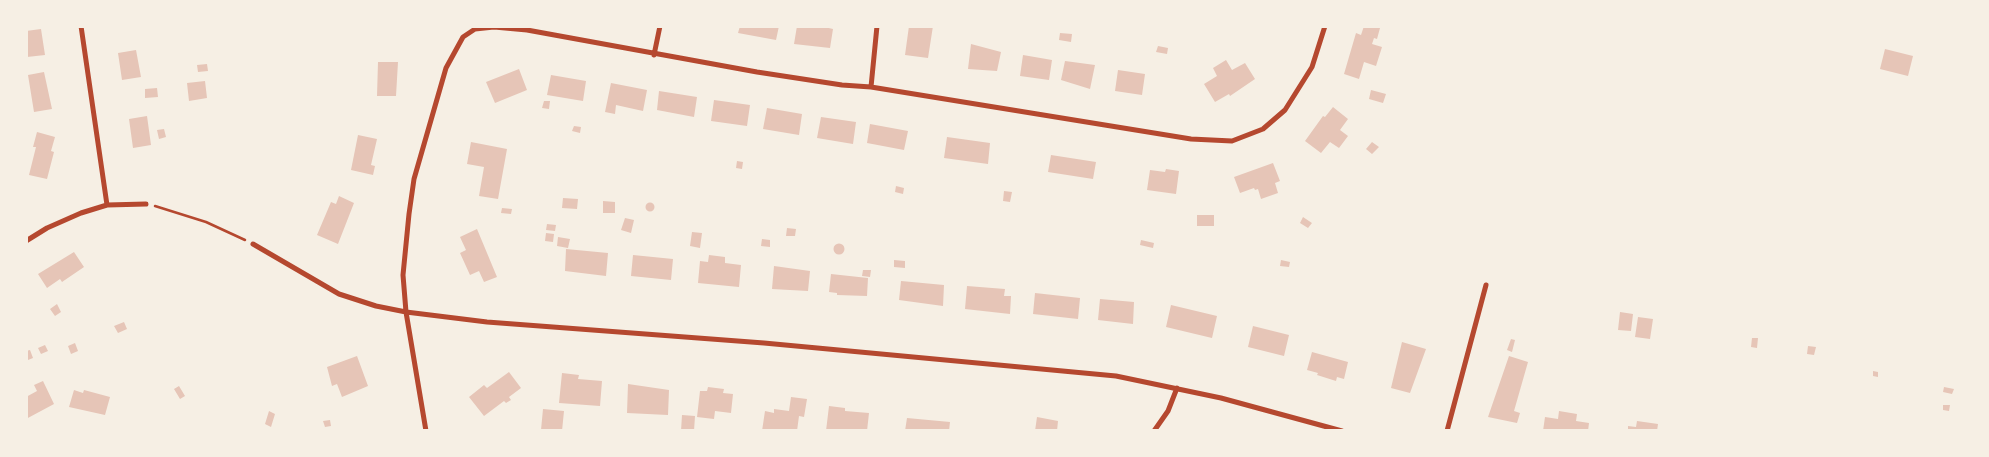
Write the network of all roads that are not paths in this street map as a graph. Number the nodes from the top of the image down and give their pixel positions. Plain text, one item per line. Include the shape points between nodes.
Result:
1 (81, 26) edge
2 (660, 26) edge
3 (877, 26) edge
4 (1325, 26) edge
5 (654, 55) junction
6 (871, 87) junction
7 (146, 204) road end
8 (107, 205) junction
9 (26, 241) edge
10 (253, 244) road end
11 (1486, 285) dead end
12 (406, 312) junction
13 (1177, 388) junction
14 (426, 431) edge
15 (1154, 431) edge
16 (1342, 431) edge
17 (1447, 431) edge

1 - 8 street
2 - 5 street
3 - 6 street
4 - 6 street via 1312,67 1285,110 1263,129 1232,141 1167,135
5 - 6 street
5 - 12 street via 514,29 484,28 468,33 446,68 414,179 403,274
7 - 8 street
8 - 9 street via 62,221
10 - 12 street via 339,294
11 - 17 street
12 - 13 street via 487,322 764,343 1116,376
12 - 14 street
13 - 15 street via 1168,411
13 - 16 street

